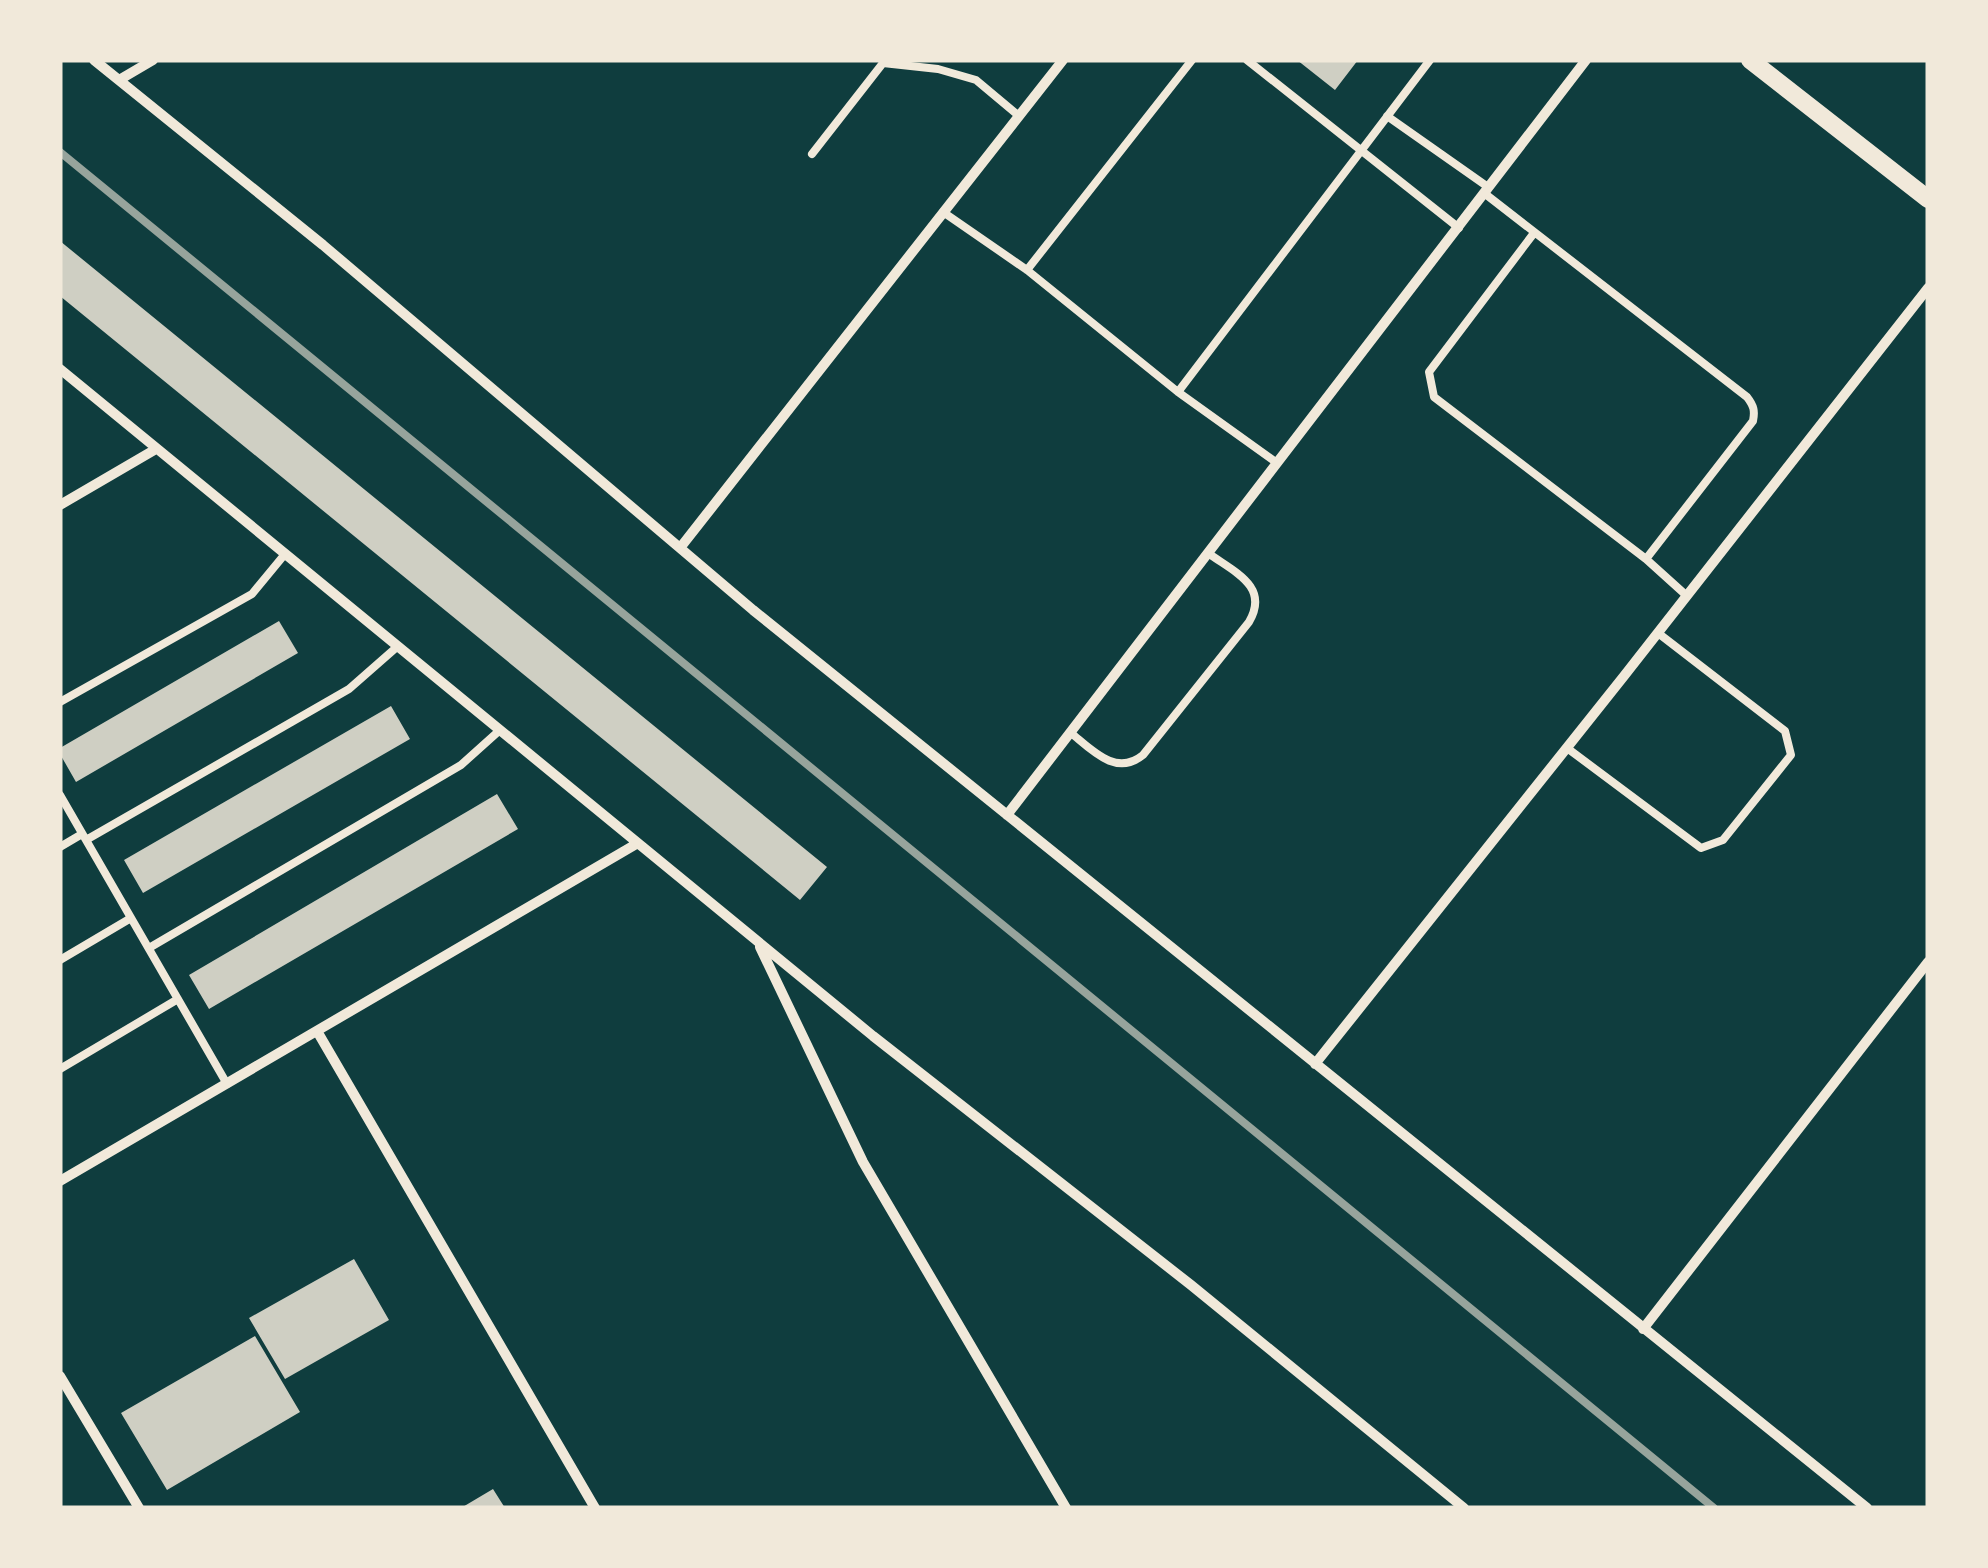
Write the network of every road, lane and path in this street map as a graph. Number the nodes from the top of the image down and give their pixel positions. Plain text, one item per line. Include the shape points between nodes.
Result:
1 (94, 60) edge
2 (152, 60) edge
3 (1063, 60) edge
4 (1192, 60) edge
5 (1246, 60) edge
6 (1430, 60) edge
7 (1586, 60) edge
8 (1750, 60) edge
9 (881, 62) edge
10 (119, 80) junction
11 (1019, 116) junction
12 (1387, 116) junction
13 (1360, 151) junction
14 (812, 154) dead end
15 (1486, 190) junction
16 (1928, 198) edge
17 (943, 212) junction
18 (1458, 228) junction
19 (1534, 233) junction
20 (1027, 270) junction
21 (1928, 288) edge
22 (60, 370) edge
23 (1178, 392) junction
24 (156, 449) junction
25 (1277, 463) junction
26 (60, 505) edge
27 (680, 548) junction
28 (1208, 553) junction
29 (284, 554) junction
30 (1646, 560) junction
31 (1687, 596) junction
32 (1658, 634) junction
33 (398, 646) junction
34 (60, 702) edge
35 (500, 730) junction
36 (1070, 733) junction
37 (1567, 748) junction
38 (60, 796) edge
39 (1007, 815) junction
40 (84, 837) junction
41 (638, 844) junction
42 (60, 847) edge
43 (131, 918) junction
44 (757, 941) junction
45 (149, 948) junction
46 (60, 960) edge
47 (1928, 962) edge
48 (178, 999) junction
49 (317, 1031) junction
50 (1315, 1064) junction
51 (60, 1069) edge
52 (227, 1084) junction
53 (60, 1182) edge
54 (1644, 1329) junction
55 (60, 1376) edge
56 (139, 1508) edge
57 (594, 1508) edge
58 (1066, 1508) edge
59 (1464, 1508) edge
60 (1867, 1508) edge

1 - 10 street
2 - 10 street
3 - 11 street
4 - 20 lane
5 - 13 lane
6 - 12 lane
7 - 15 street
8 - 16 street
9 - 11 lane via 976,80
9 - 14 lane
10 - 27 street
11 - 17 street
12 - 13 lane
12 - 15 lane
13 - 18 lane
13 - 23 lane
15 - 18 street
15 - 19 lane
17 - 20 lane
17 - 27 street
18 - 25 street
19 - 30 lane via 1429,372 1434,397
19 - 30 lane via 1753,404 1753,421
20 - 23 lane
21 - 31 street
22 - 24 street
23 - 25 lane
24 - 26 street
24 - 29 street
25 - 28 street
27 - 39 street
28 - 36 street
28 - 36 lane via 1255,591 1249,622 1134,762 1106,761
29 - 33 street
29 - 34 lane via 252,594
30 - 31 lane
31 - 32 street
32 - 37 street
32 - 37 lane via 1785,731 1792,755 1723,840 1701,848
33 - 35 street
33 - 40 lane via 349,689
35 - 41 street
35 - 45 lane via 461,765
36 - 39 street
37 - 50 street
38 - 40 lane
39 - 50 street
40 - 42 lane
40 - 43 lane
41 - 44 street
41 - 49 street
43 - 45 lane
43 - 46 lane
44 - 58 street via 864,1162
44 - 59 street
45 - 48 lane
47 - 54 street
48 - 51 lane
48 - 52 lane
49 - 52 street
49 - 57 street
50 - 54 street
52 - 53 street
54 - 60 street
55 - 56 street

